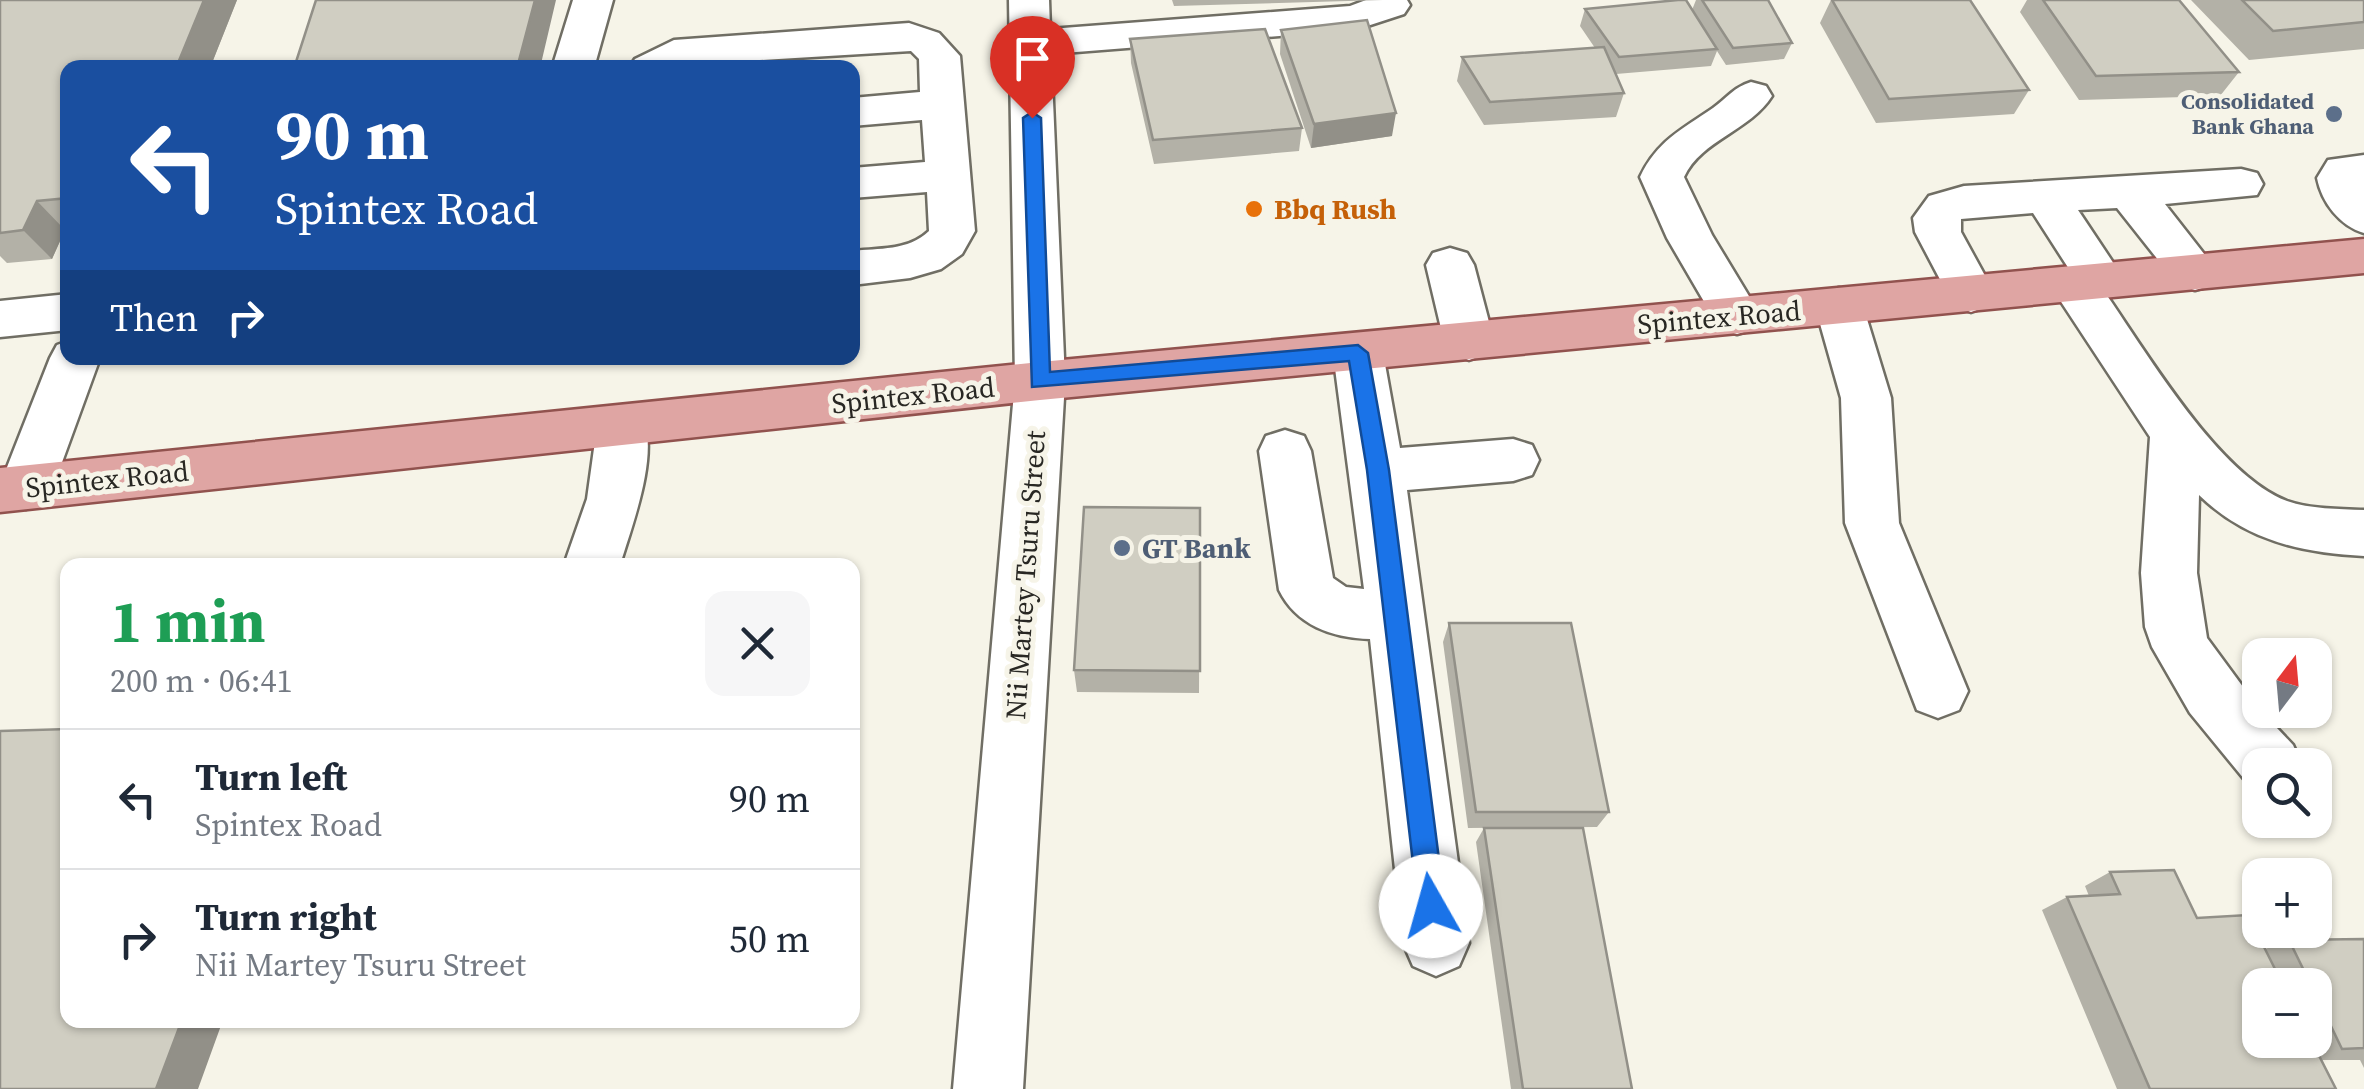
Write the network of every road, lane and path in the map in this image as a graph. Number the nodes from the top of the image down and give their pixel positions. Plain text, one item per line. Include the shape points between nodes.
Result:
1 (593, 0) edge
2 (1390, 5) dead end
3 (1029, 21) edge
4 (575, 60) edge
5 (663, 60) edge
6 (1751, 96) dead end
7 (943, 104) junction
8 (860, 111) edge
9 (2364, 170) edge
10 (948, 174) junction
11 (860, 183) edge
12 (2241, 184) dead end
13 (2129, 191) junction
14 (2046, 197) junction
15 (2364, 217) edge
16 (2364, 256) edge
17 (1450, 265) dead end
18 (860, 267) edge
19 (2196, 273) junction
20 (2088, 284) junction
21 (1971, 294) junction
22 (1838, 306) junction
23 (60, 313) edge
24 (1737, 316) junction
25 (0, 319) edge
26 (1470, 341) junction
27 (1358, 353) junction
28 (73, 365) edge
29 (1040, 381) junction
30 (624, 427) junction
31 (2176, 431) junction
32 (1284, 451) dead end
33 (1513, 460) dead end
34 (1378, 470) junction
35 (13, 488) edge
36 (2364, 534) edge
37 (594, 558) edge
38 (1396, 612) junction
39 (1938, 691) dead end
40 (2257, 748) edge
41 (1436, 943) dead end
42 (988, 1089) edge

1 - 4 street
2 - 3 street via 1340,20
3 - 29 street, Nii Martey Tsuru Street
5 - 7 street via 674,53 908,36 940,56
6 - 24 street via 1680,147 1662,177
7 - 8 street
7 - 10 street
9 - 15 street via 2344,171 2339,178
10 - 11 street
10 - 18 street via 948,242 935,254
12 - 13 street
13 - 14 street
13 - 19 street
14 - 20 street
14 - 21 street via 1964,202 1945,207 1936,218
16 - 19 main road, Spintex Road
17 - 26 street
19 - 20 main road, Spintex Road
20 - 21 main road, Spintex Road
20 - 31 street
21 - 22 main road, Spintex Road
22 - 24 main road, Spintex Road
22 - 39 street via 1866,398 1872,523
23 - 25 street
24 - 26 main road, Spintex Road
26 - 27 main road, Spintex Road
27 - 29 main road, Spintex Road
27 - 34 street
28 - 35 street
29 - 30 main road, Spintex Road
29 - 42 street, Nii Martey Tsuru Street
30 - 35 main road, Spintex Road
30 - 37 street via 614,499
31 - 36 street via 2211,478 2260,513 2322,532
31 - 40 street via 2170,614 2198,676
32 - 38 street via 1307,590 1332,610
33 - 34 street
34 - 38 street
38 - 41 street

